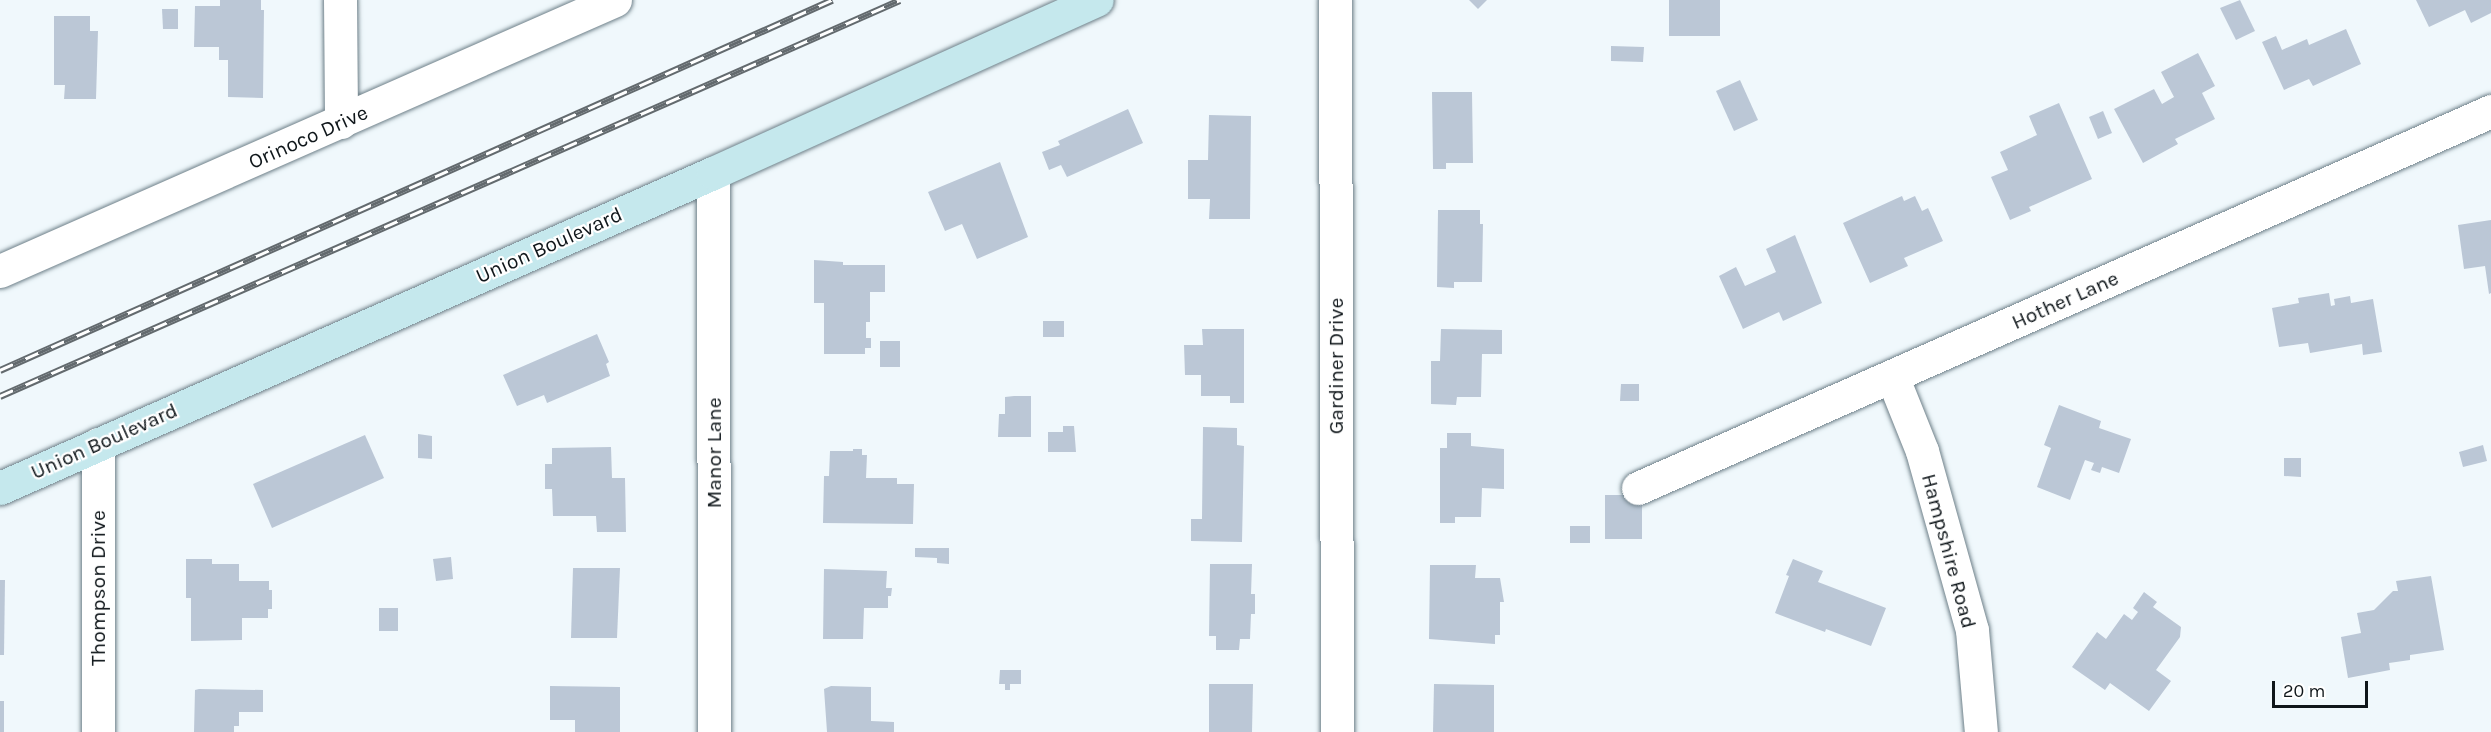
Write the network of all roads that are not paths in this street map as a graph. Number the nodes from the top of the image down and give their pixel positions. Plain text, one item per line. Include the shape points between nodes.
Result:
1 (340, 0) edge
2 (615, 0) edge
3 (1097, 0) edge
4 (1335, 0) edge
5 (2491, 111) edge
6 (341, 122) junction
7 (713, 173) junction
8 (0, 271) edge
9 (1892, 376) junction
10 (98, 444) junction
11 (0, 488) edge
12 (1638, 488) dead end
13 (98, 732) edge
14 (714, 732) edge
15 (1337, 732) edge
16 (1981, 732) edge

1 - 6 street
2 - 6 street, Orinoco Drive
3 - 7 main road, Union Boulevard
4 - 15 street, Gardiner Drive
5 - 9 street, Hother Lane
6 - 8 street, Orinoco Drive
7 - 10 main road, Union Boulevard
7 - 14 street, Manor Lane
9 - 12 street, Hother Lane
9 - 16 street, Hampshire Road via 1922,451 1969,619
10 - 11 main road, Union Boulevard
10 - 13 street, Thompson Drive

